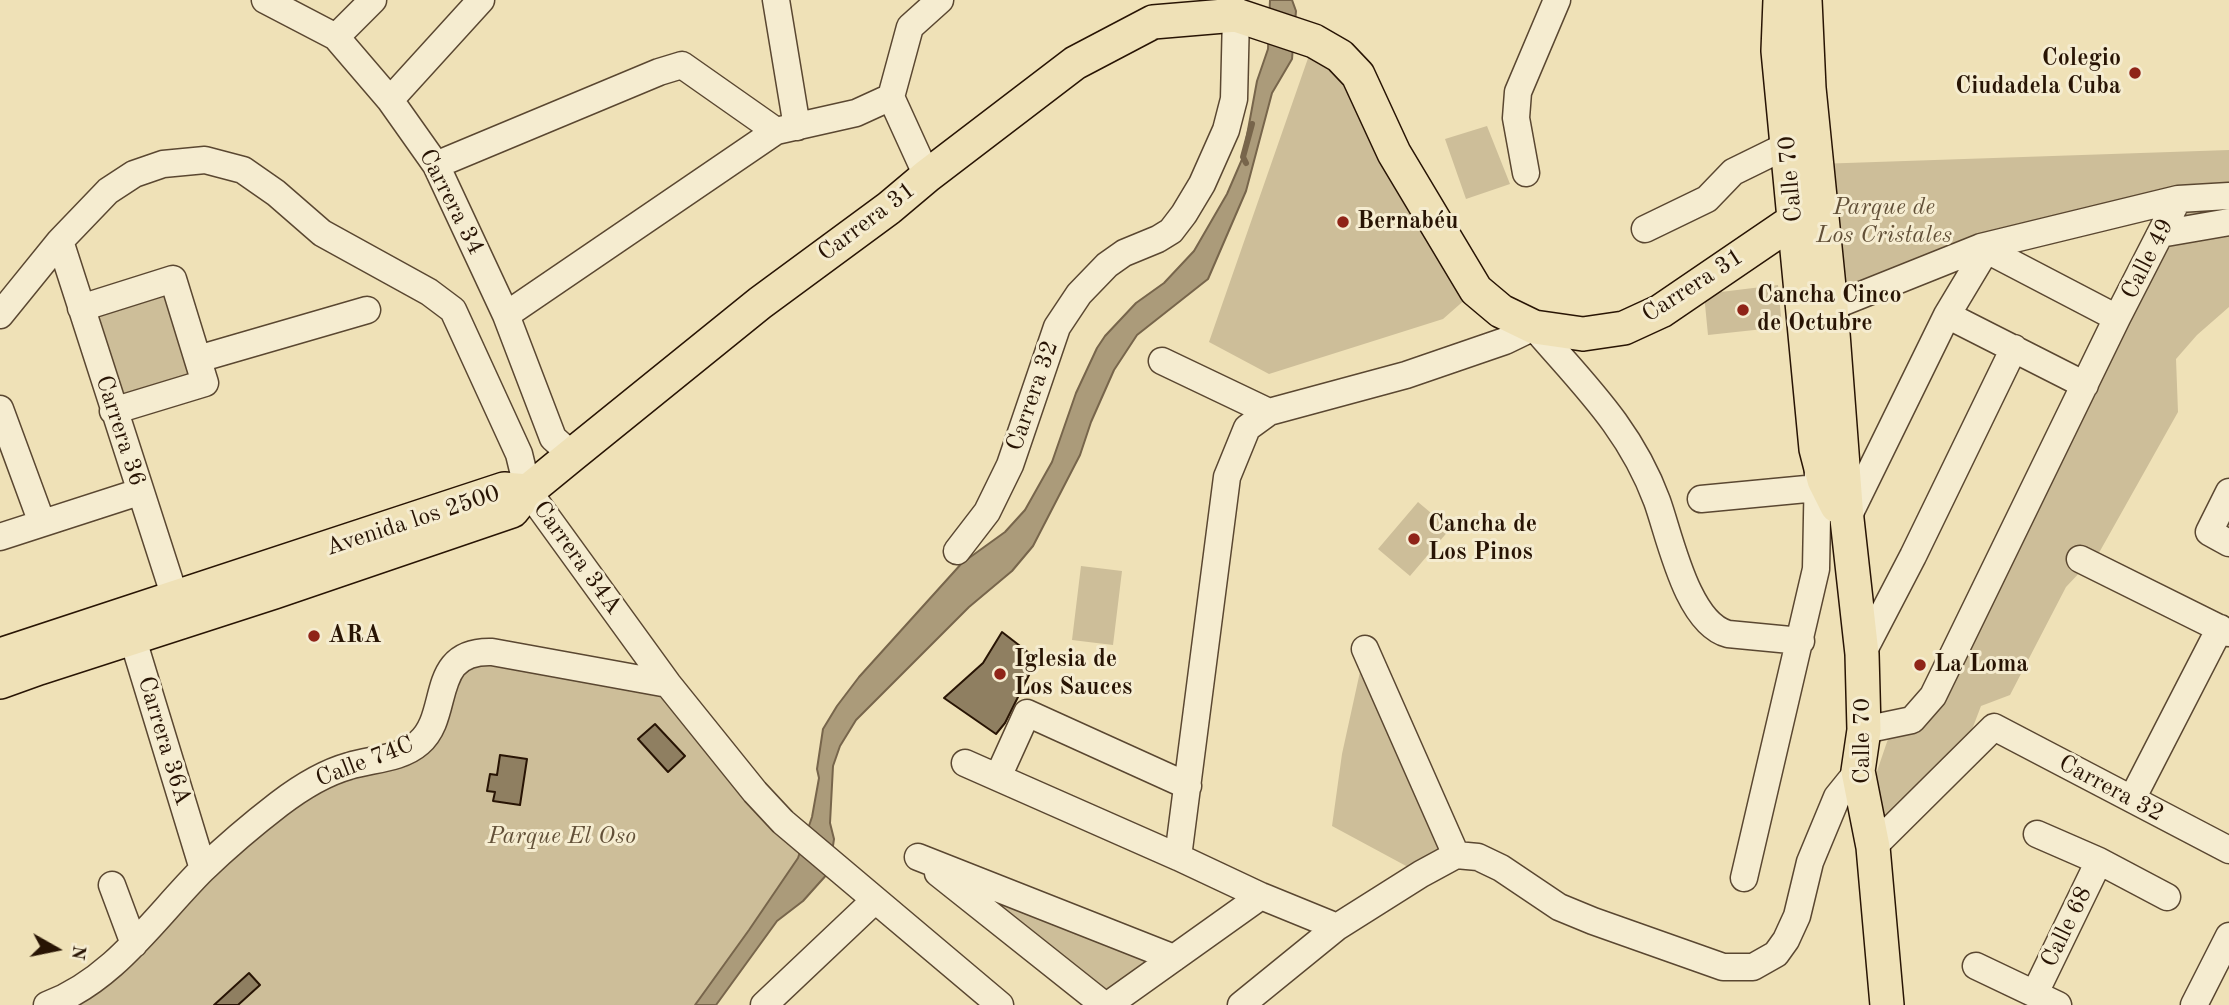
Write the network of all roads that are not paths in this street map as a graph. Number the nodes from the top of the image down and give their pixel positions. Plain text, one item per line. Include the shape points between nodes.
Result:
1 (373, 0) edge
2 (481, 0) edge
3 (776, 0) edge
4 (940, 0) edge
5 (1557, 0) edge
6 (1780, 0) edge
7 (1805, 0) edge
8 (269, 1) edge
9 (1238, 11) edge
10 (336, 37) junction
11 (891, 97) junction
12 (390, 100) junction
13 (787, 129) junction
14 (1796, 132) junction
15 (436, 165) junction
16 (1526, 173) dead end
17 (927, 176) junction
18 (2229, 196) edge
19 (2178, 199) junction
20 (1807, 211) junction
21 (2229, 222) edge
22 (1645, 229) dead end
23 (2161, 234) junction
24 (60, 241) junction
25 (1983, 248) junction
26 (1832, 307) junction
27 (81, 308) junction
28 (367, 310) dead end
29 (1947, 314) junction
30 (0, 315) edge
31 (506, 315) junction
32 (2117, 318) junction
33 (1534, 327) junction
34 (2014, 348) junction
35 (1162, 361) dead end
36 (202, 371) junction
37 (2085, 385) junction
38 (0, 409) edge
39 (113, 411) junction
40 (1269, 412) junction
41 (572, 455) junction
42 (1817, 474) junction
43 (528, 491) junction
44 (139, 492) junction
45 (2229, 492) edge
46 (1702, 499) dead end
47 (1846, 519) junction
48 (42, 523) junction
49 (0, 537) edge
50 (2229, 543) edge
51 (957, 551) dead end
52 (2080, 559) dead end
53 (179, 609) junction
54 (129, 625) junction
55 (2224, 631) edge
56 (1801, 641) junction
57 (1365, 649) dead end
58 (645, 652) junction
59 (1863, 654) junction
60 (0, 655) edge
61 (622, 676) junction
62 (0, 682) edge
63 (668, 684) junction
64 (1864, 730) junction
65 (965, 763) dead end
66 (1858, 771) junction
67 (998, 777) junction
68 (1188, 786) junction
69 (2132, 799) junction
70 (2037, 834) dead end
71 (1873, 847) junction
72 (2229, 850) edge
73 (1456, 855) junction
74 (1178, 857) junction
75 (2099, 861) junction
76 (203, 869) junction
77 (1744, 878) dead end
78 (112, 884) dead end
79 (1261, 897) junction
80 (2166, 897) dead end
81 (874, 900) junction
82 (1337, 927) junction
83 (2229, 936) edge
84 (134, 944) junction
85 (1174, 958) junction
86 (1976, 966) dead end
87 (2046, 999) edge
88 (1255, 1000) edge
89 (47, 1005) edge
90 (764, 1005) edge
91 (1000, 1005) edge
92 (1106, 1005) edge
93 (1887, 1005) edge
94 (2194, 1005) edge

1 - 10 street
2 - 12 street
3 - 13 street
4 - 11 street via 910,27
5 - 16 street via 1518,92 1516,118
6 - 14 main road, Calle 70 via 1779,51
7 - 14 main road, Calle 70
8 - 10 street, Carrera 34
9 - 17 main road, Carrera 31 via 1153,22 1074,63
9 - 33 main road, Carrera 31 via 1314,41 1340,56 1358,75 1394,153 1476,290 1501,311
9 - 51 street, Carrera 32 via 1234,99 1215,158 1171,231 1124,253 1073,302 1057,327 1010,464 987,512
10 - 12 street, Carrera 34
11 - 13 street via 856,113
11 - 17 street
12 - 15 street, Carrera 34
13 - 15 street via 682,65
13 - 31 street
14 - 20 main road, Calle 70
14 - 22 street via 1733,172 1707,199
15 - 31 street, Carrera 34
17 - 41 main road, Carrera 31
18 - 19 street
19 - 23 street, Calle 49
19 - 25 street
20 - 26 main road, Calle 70
20 - 33 main road, Carrera 31 via 1637,323 1583,334
20 - 42 main road, Calle 70
21 - 23 street
23 - 32 street, Calle 49
24 - 27 street, Carrera 36
24 - 30 street, Carrera 34A
24 - 43 street, Carrera 34A via 108,191 134,174 163,164 205,160 243,170 321,233 453,310 519,454
25 - 26 street
25 - 29 street
25 - 32 street
26 - 47 main road, Calle 70
27 - 36 street via 173,279
27 - 39 street, Carrera 36
28 - 36 street
29 - 34 street
29 - 47 street
31 - 41 street, Carrera 34 via 552,438
32 - 37 street, Calle 49
33 - 40 street via 1406,375
33 - 56 street via 1603,405 1630,444 1651,486 1682,576 1708,622 1728,634
34 - 37 street
34 - 59 street
35 - 40 street
36 - 39 street
37 - 64 street, Calle 49 via 1933,696 1912,720
38 - 48 street
39 - 44 street, Carrera 36
40 - 68 street via 1247,428 1227,477
41 - 43 main road, Carrera 31
42 - 46 street
42 - 47 main road, Calle 70
42 - 56 street via 1816,569
43 - 53 main road, Avenida los 2500 via 512,511 274,592
43 - 58 street, Carrera 34A
44 - 48 street
44 - 53 street, Carrera 36
45 - 50 street via 2209,531
47 - 59 main road, Calle 70
48 - 49 street
52 - 55 street
53 - 54 main road, Avenida los 2500
54 - 60 main road, Avenida los 2500
54 - 62 main road, Avenida los 2500
54 - 76 street, Carrera 36A
55 - 69 street
56 - 77 street
57 - 73 street
58 - 61 street via 635,669
58 - 63 street, Carrera 34A
59 - 64 main road, Calle 70
61 - 63 street, Calle 74C
61 - 76 street, Calle 74C via 492,652 469,655 448,675 434,722 421,741 400,753 348,766 310,783 277,805
63 - 81 street, Carrera 34A via 783,822
64 - 66 main road, Calle 70
65 - 67 street
66 - 71 main road, Calle 70
66 - 73 street via 1837,797 1810,862 1786,940 1776,954 1753,967 1723,967 1593,921 1559,907 1501,868 1478,857
67 - 68 street via 1027,713
67 - 74 street
68 - 74 street
69 - 71 street, Carrera 32 via 1994,727
69 - 72 street, Carrera 32
70 - 75 street
71 - 93 main road, Calle 70
73 - 82 street
74 - 79 street
75 - 80 street
75 - 87 street, Calle 68
76 - 84 street, Calle 74C
78 - 84 street
79 - 82 street
79 - 85 street
81 - 90 street
81 - 91 street, Carrera 34A
82 - 88 street
83 - 94 street
84 - 89 street, Calle 74C via 83,989
85 - 92 street
85 - 92 street via 918,857
86 - 87 street

